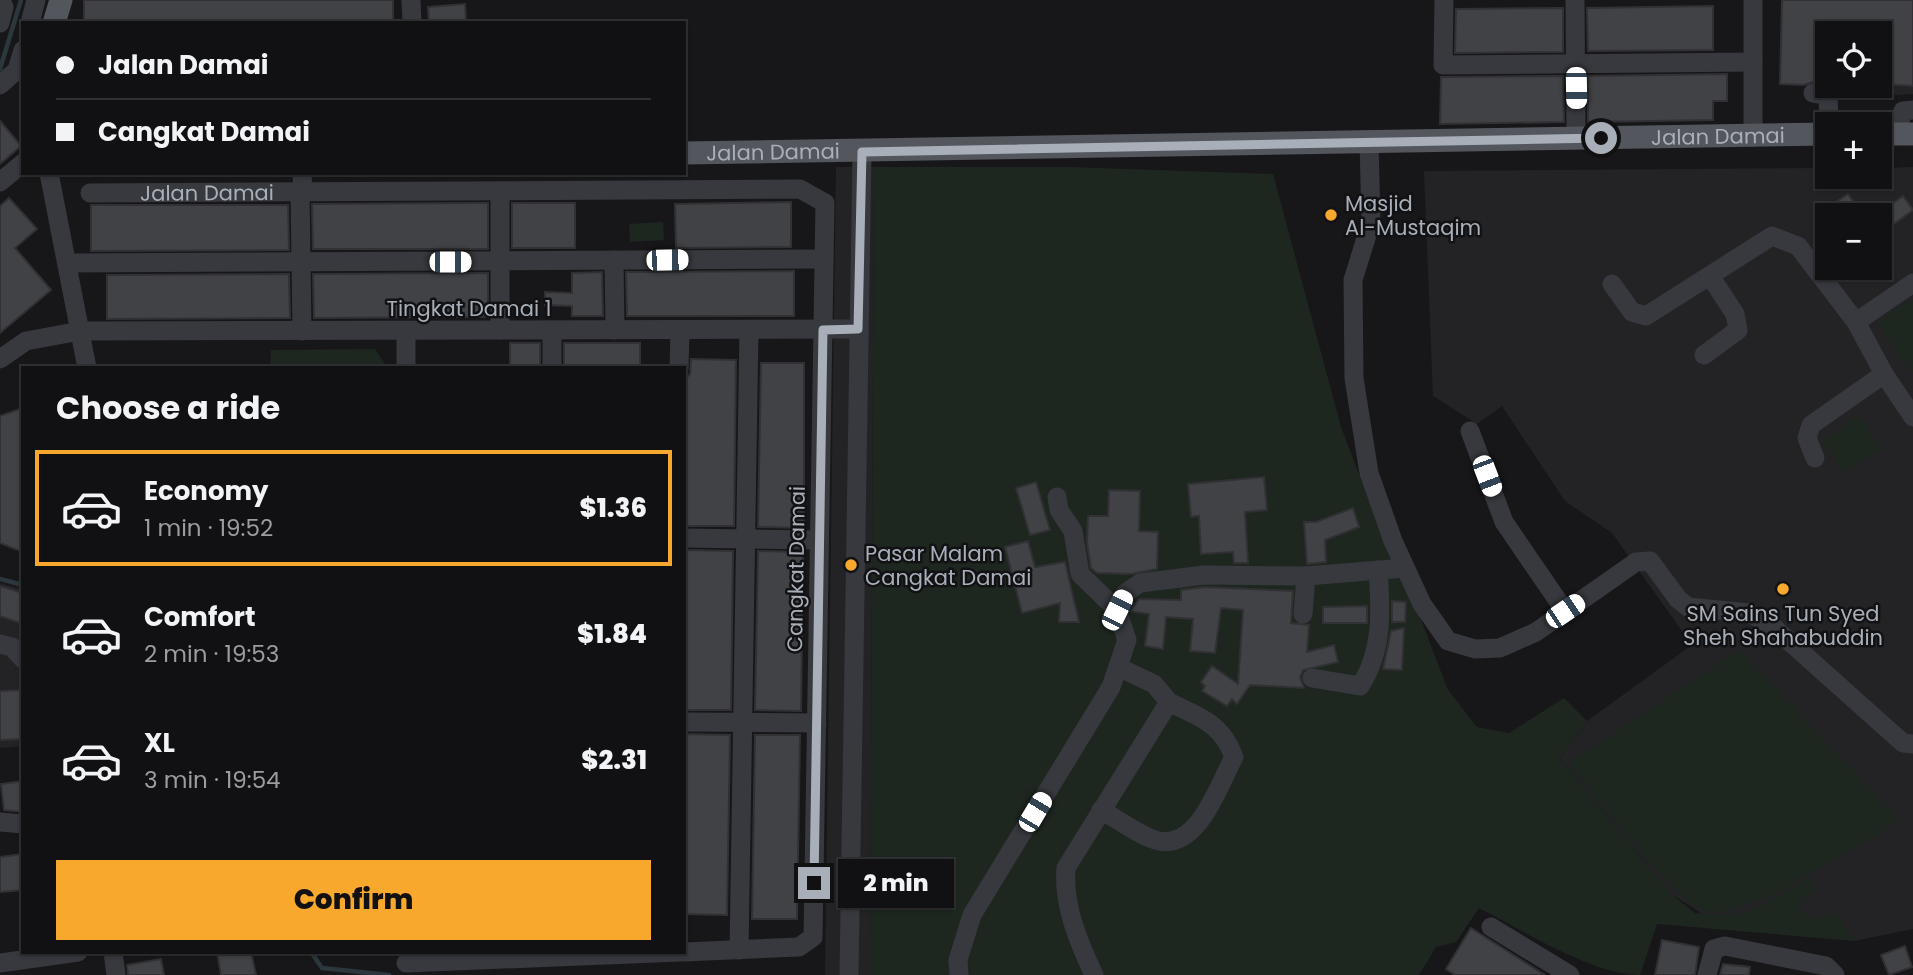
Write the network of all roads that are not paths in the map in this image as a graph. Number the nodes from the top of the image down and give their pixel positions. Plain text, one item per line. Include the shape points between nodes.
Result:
1 (1, 0) edge
2 (36, 0) edge
3 (61, 0) edge
4 (411, 0) edge
5 (1444, 0) edge
6 (1575, 0) edge
7 (1753, 0) edge
8 (31, 21) edge
9 (55, 21) edge
10 (411, 21) edge
11 (0, 23) edge
12 (21, 57) edge
13 (1753, 62) junction
14 (1575, 64) junction
15 (0, 85) edge
16 (1813, 93) dead end
17 (1913, 110) edge
18 (1829, 112) edge
19 (1815, 134) edge
20 (1896, 134) edge
21 (1753, 137) junction
22 (1576, 138) junction
23 (1369, 141) junction
24 (862, 152) junction
25 (686, 153) edge
26 (21, 165) edge
27 (48, 175) edge
28 (0, 182) edge
29 (302, 186) edge
30 (500, 191) junction
31 (90, 193) dead end
32 (825, 203) joint
33 (824, 259) junction
34 (614, 260) junction
35 (500, 261) junction
36 (67, 263) junction
37 (301, 263) junction
38 (1710, 276) junction
39 (1913, 283) edge
40 (1612, 284) dead end
41 (1856, 322) junction
42 (858, 329) junction
43 (500, 330) junction
44 (552, 330) junction
45 (615, 330) junction
46 (680, 330) junction
47 (749, 330) junction
48 (823, 330) junction
49 (80, 331) junction
50 (302, 331) junction
51 (407, 331) junction
52 (1704, 355) dead end
53 (0, 359) edge
54 (87, 366) edge
55 (406, 366) edge
56 (552, 366) edge
57 (680, 366) edge
58 (1884, 374) junction
59 (1913, 417) edge
60 (1470, 431) dead end
61 (1815, 458) dead end
62 (1057, 497) dead end
63 (686, 538) edge
64 (744, 539) junction
65 (820, 540) junction
66 (1405, 568) junction
67 (1378, 570) junction
68 (1306, 576) junction
69 (1117, 610) junction
70 (1565, 611) junction
71 (1303, 614) dead end
72 (0, 644) edge
73 (21, 657) edge
74 (1118, 667) junction
75 (1312, 678) dead end
76 (1169, 702) junction
77 (686, 722) edge
78 (740, 722) junction
79 (817, 723) junction
80 (1913, 744) edge
81 (1101, 810) junction
82 (0, 822) edge
83 (21, 824) edge
84 (1491, 927) dead end
85 (739, 950) junction
86 (686, 952) edge
87 (64, 954) edge
88 (114, 954) edge
89 (624, 954) edge
90 (0, 963) edge
91 (406, 963) dead end
92 (1568, 974) edge
93 (116, 975) edge
94 (849, 975) edge
95 (959, 975) edge
96 (1094, 975) edge
97 (1707, 975) edge
98 (1835, 975) edge

1 - 11 street
2 - 8 street
3 - 9 main road
4 - 10 street
5 - 14 street via 1443,65
6 - 14 street
7 - 13 street
12 - 15 street via 17,70
13 - 14 street
13 - 21 street
14 - 22 street
16 - 18 street via 1828,96
17 - 20 street via 1903,111
19 - 21 main road, Jalan Damai
21 - 22 main road, Jalan Damai
22 - 23 main road, Jalan Damai
23 - 24 main road, Jalan Damai
23 - 66 street via 1371,222 1353,280 1354,378 1368,473
24 - 25 main road, Jalan Damai
24 - 42 street
26 - 28 street
27 - 36 street
29 - 30 street, Jalan Damai
29 - 31 street, Jalan Damai
29 - 37 street
30 - 32 street, Jalan Damai via 800,189
30 - 35 street
32 - 33 street, Cangkat Damai
33 - 34 street
33 - 48 street, Cangkat Damai
34 - 35 street
34 - 45 street
35 - 37 street
35 - 43 street
36 - 37 street
36 - 49 street
37 - 50 street
38 - 40 street via 1646,316 1632,312
38 - 41 street via 1772,236 1798,246
38 - 52 street via 1735,314 1738,330
39 - 41 street
41 - 58 street
42 - 48 street, Tingkat Damai 1
42 - 94 street
43 - 44 street, Tingkat Damai 1
43 - 51 street, Tingkat Damai 1
44 - 45 street, Tingkat Damai 1
44 - 56 street
45 - 46 street, Tingkat Damai 1
46 - 47 street, Tingkat Damai 1
46 - 57 street
47 - 48 street, Tingkat Damai 1
47 - 64 street
48 - 65 street, Cangkat Damai
49 - 50 street, Tingkat Damai 1
49 - 53 street, Tingkat Damai 1 via 26,341
49 - 54 street
50 - 51 street, Tingkat Damai 1
51 - 55 street
58 - 59 street
58 - 61 street via 1811,425 1807,438
60 - 70 street via 1504,522
62 - 69 street via 1059,510 1073,531 1080,573
63 - 64 street
64 - 65 street
64 - 78 street
65 - 79 street, Cangkat Damai
66 - 67 street
66 - 70 street via 1422,604 1448,641 1475,649 1500,648 1536,632
67 - 68 street
67 - 75 street via 1381,619 1369,673 1360,686
68 - 69 street via 1204,575 1140,583 1124,594
68 - 71 street
69 - 74 street via 1127,640
70 - 80 street via 1636,562 1650,561 1689,607 1749,613 1770,625 1903,743
72 - 73 street
74 - 76 street via 1154,684
74 - 95 street via 1111,687 972,915 958,960
76 - 81 street
76 - 81 street via 1227,737 1234,757 1195,828 1180,840 1158,841
77 - 78 street
78 - 79 street
78 - 85 street
79 - 85 street, Cangkat Damai via 813,937 799,947
81 - 96 street via 1066,868 1064,892
82 - 83 street
84 - 92 street
85 - 86 street
87 - 90 street
88 - 93 street
89 - 91 street
97 - 98 street via 1713,949 1725,946 1826,966

